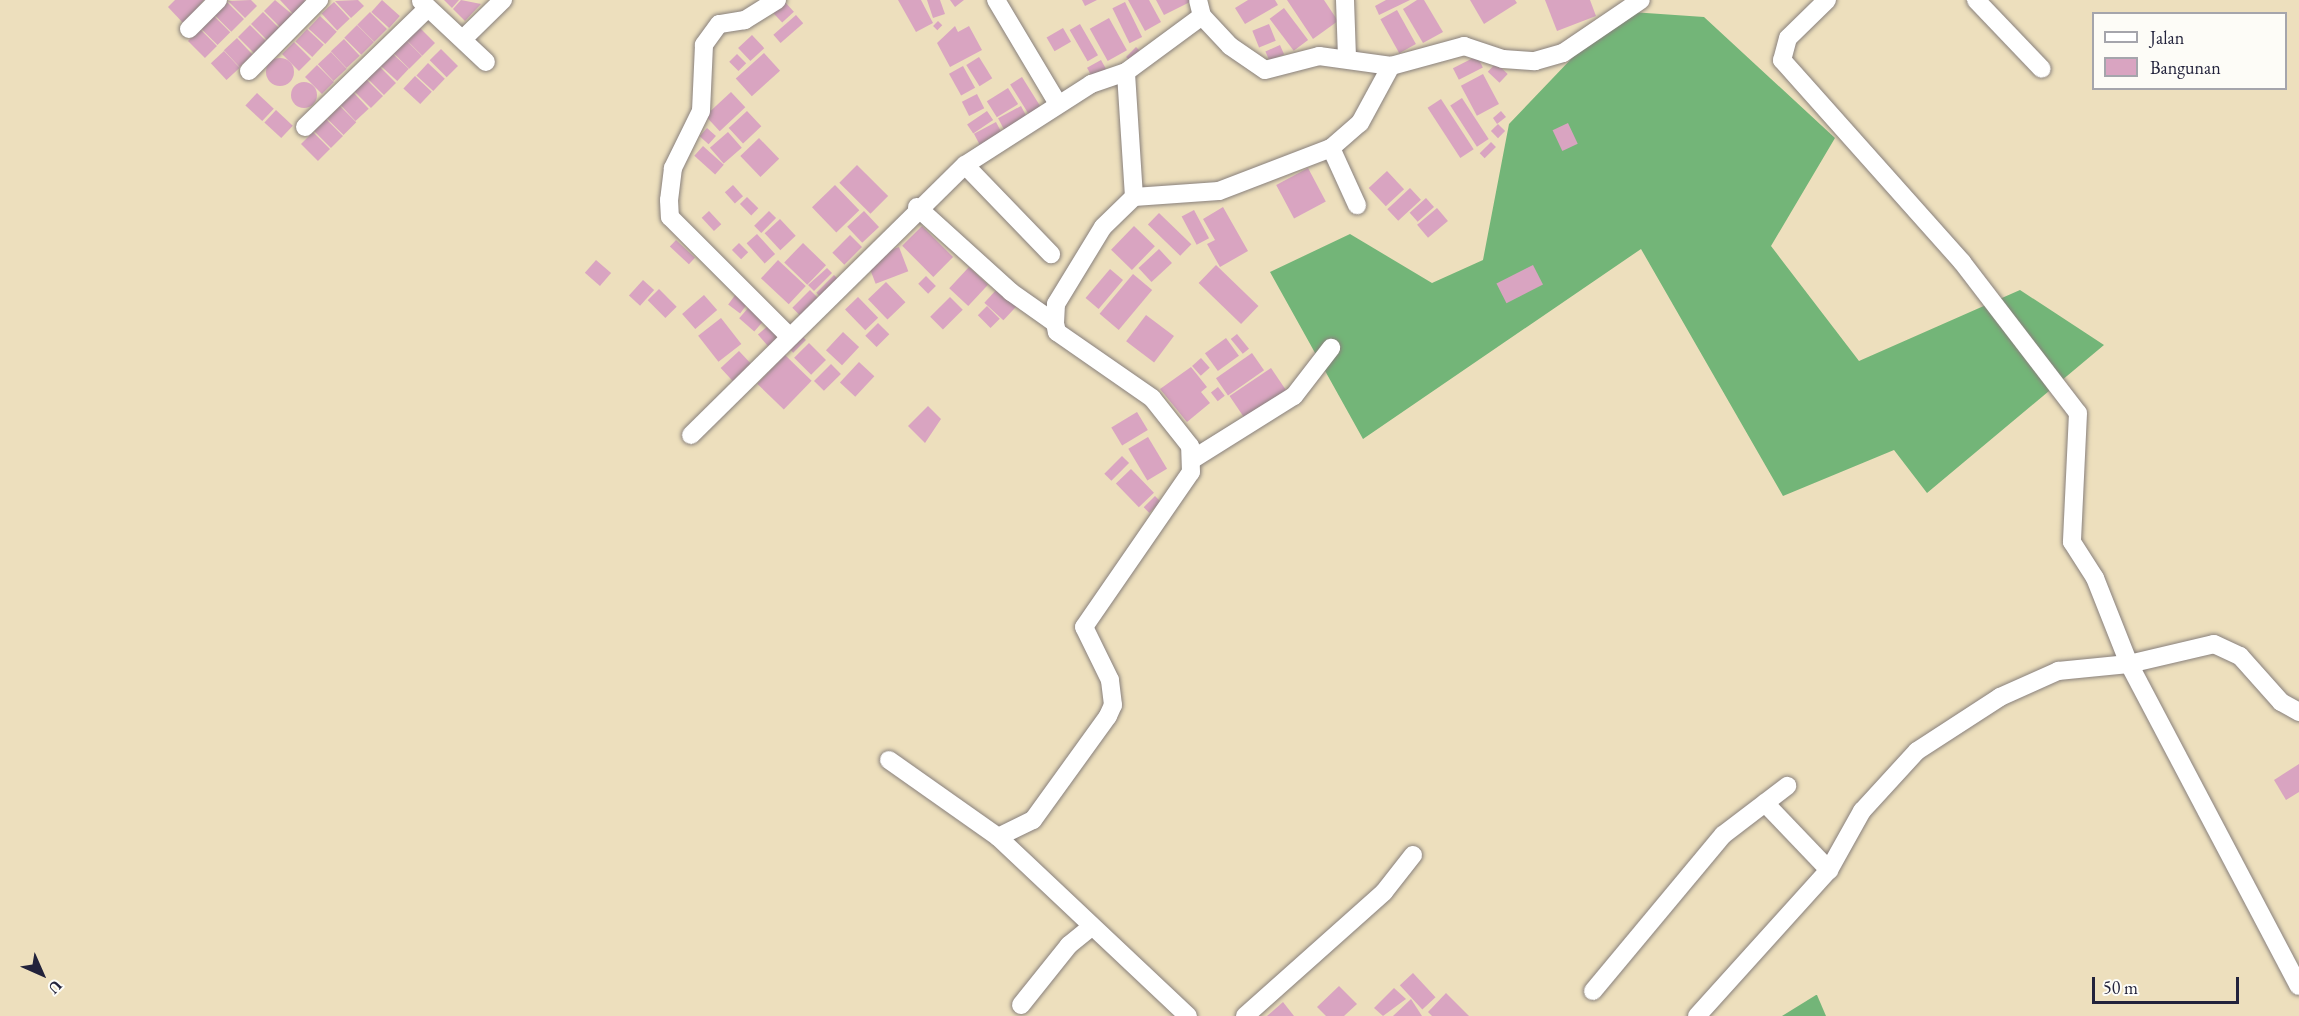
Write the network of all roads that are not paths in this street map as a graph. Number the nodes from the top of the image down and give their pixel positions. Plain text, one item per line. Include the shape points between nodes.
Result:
1 (218, 0) edge
2 (320, 0) edge
3 (503, 0) edge
4 (777, 0) edge
5 (996, 0) edge
6 (1345, 0) edge
7 (1641, 0) edge
8 (1827, 0) edge
9 (1976, 0) edge
10 (424, 4) edge
11 (1200, 8) edge
12 (189, 29) dead end
13 (463, 39) junction
14 (1347, 57) junction
15 (486, 62) dead end
16 (1391, 66) junction
17 (2042, 69) dead end
18 (249, 71) dead end
19 (1126, 72) junction
20 (1058, 104) junction
21 (305, 127) dead end
22 (1331, 148) junction
23 (965, 165) junction
24 (1134, 197) junction
25 (1357, 205) dead end
26 (917, 207) junction
27 (1051, 254) dead end
28 (1054, 323) junction
29 (788, 335) junction
30 (1331, 348) dead end
31 (691, 435) dead end
32 (1193, 459) junction
33 (2129, 664) junction
34 (2299, 712) edge
35 (890, 760) dead end
36 (1787, 786) dead end
37 (1766, 802) junction
38 (998, 837) junction
39 (1413, 855) dead end
40 (1829, 870) junction
41 (1090, 928) junction
42 (2299, 986) edge
43 (1593, 991) dead end
44 (1021, 1005) dead end
45 (1188, 1016) edge
46 (1245, 1016) edge
47 (1697, 1016) edge

1 - 12 street
2 - 18 street
3 - 13 street
4 - 29 street via 745,20 719,24 704,45 701,111 673,168 669,200 670,217 699,250
5 - 20 street
6 - 14 street
7 - 16 street via 1546,60 1519,62 1464,46
8 - 33 street via 1788,38 1782,60 1962,262 2075,408 2080,437 2069,535 2095,578
9 - 17 street
10 - 13 street
10 - 21 street
11 - 14 street via 1258,68
11 - 19 street
13 - 15 street
14 - 16 street
16 - 22 street via 1360,123
19 - 20 street via 1091,84
19 - 24 street
20 - 23 street
22 - 24 street via 1219,190
22 - 25 street
23 - 26 street
23 - 27 street
24 - 28 street via 1103,227 1056,304
26 - 28 street via 1011,292
26 - 29 street
28 - 32 street via 1057,332 1152,398 1190,446
29 - 31 street
30 - 32 street via 1294,396
32 - 38 street via 1185,481 1084,627 1110,680 1113,705 1108,716 1033,820
33 - 34 street via 2202,645 2221,646 2240,656 2281,702
33 - 40 street via 2058,671 1940,731 1862,811
33 - 42 street
35 - 38 street
36 - 37 street
37 - 40 street
37 - 43 street via 1699,861
38 - 41 street
39 - 46 street via 1384,892
40 - 47 street
41 - 44 street via 1069,945
41 - 45 street

